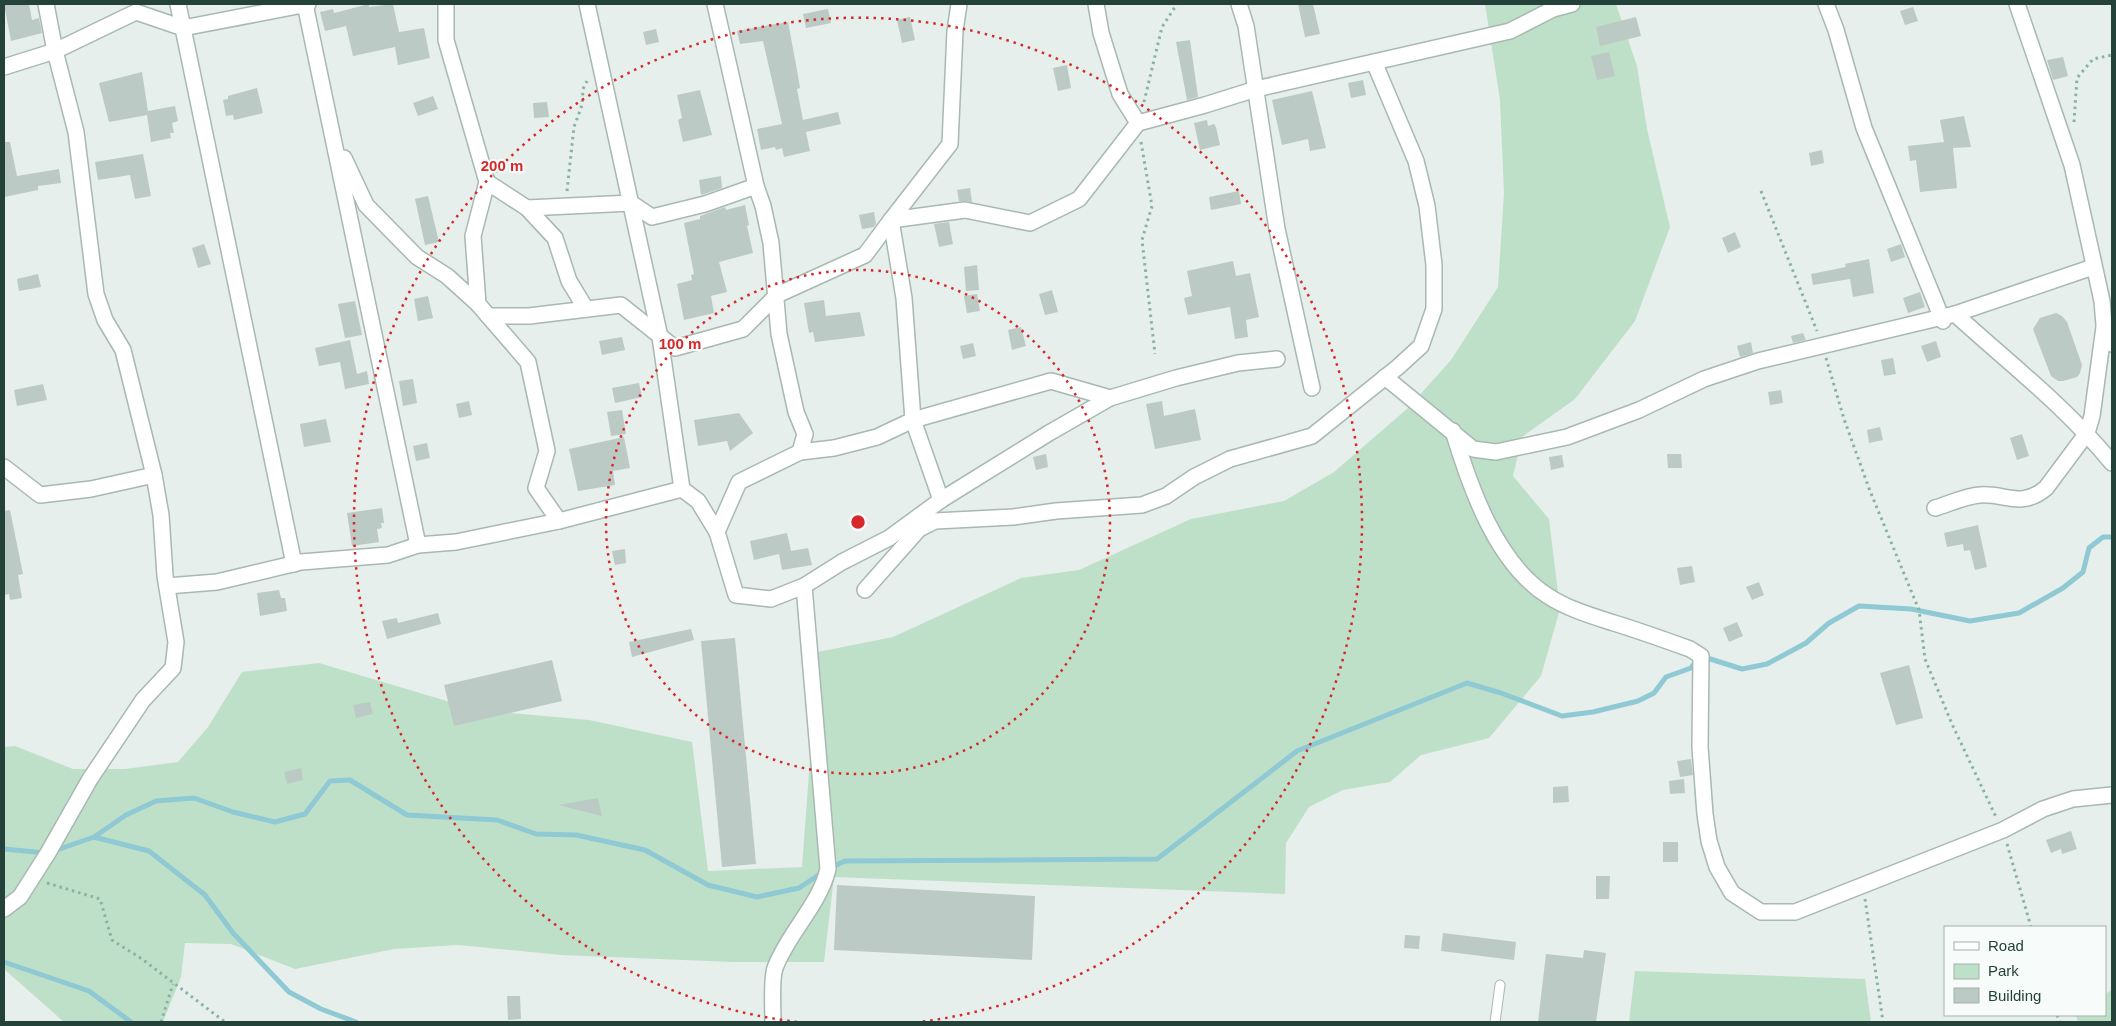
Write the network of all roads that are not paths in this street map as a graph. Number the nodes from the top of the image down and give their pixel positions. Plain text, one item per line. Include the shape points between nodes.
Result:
1 (46, 4) edge
2 (178, 4) edge
3 (306, 4) edge
4 (446, 4) edge
5 (587, 4) edge
6 (715, 4) edge
7 (959, 4) edge
8 (1096, 4) edge
9 (1239, 4) edge
10 (1572, 4) edge
11 (1826, 4) edge
12 (2017, 4) edge
13 (138, 8) edge
14 (183, 28) junction
15 (55, 51) junction
16 (1374, 62) junction
17 (4, 67) edge
18 (1256, 88) junction
19 (1138, 123) junction
20 (486, 182) junction
21 (756, 186) junction
22 (631, 203) junction
23 (526, 208) junction
24 (891, 220) junction
25 (2093, 267) junction
26 (777, 295) junction
27 (586, 309) junction
28 (483, 310) junction
29 (1949, 318) junction
30 (2104, 325) junction
31 (660, 337) junction
32 (2112, 344) edge
33 (1277, 359) dead end
34 (1386, 377) junction
35 (1312, 388) dead end
36 (1110, 398) junction
37 (913, 420) junction
38 (1453, 431) junction
39 (2087, 433) junction
40 (800, 452) junction
41 (2112, 463) edge
42 (4, 467) edge
43 (154, 475) junction
44 (682, 489) junction
45 (941, 500) junction
46 (1935, 508) dead end
47 (559, 521) junction
48 (717, 532) junction
49 (418, 545) junction
50 (294, 564) junction
51 (166, 586) junction
52 (804, 586) junction
53 (865, 590) dead end
54 (2112, 795) edge
55 (4, 909) edge
56 (1500, 985) dead end
57 (773, 1022) edge
58 (1495, 1022) edge

1 - 15 street
2 - 14 street
3 - 14 street
3 - 28 street via 336,142 366,205 417,257 447,276
3 - 49 street
4 - 20 street via 446,40
5 - 22 street
6 - 21 street
7 - 24 street via 954,31 950,144
8 - 19 street via 1120,94
9 - 18 street
10 - 16 street via 1553,9 1510,32
11 - 29 street via 1864,128
12 - 25 street via 2072,165
13 - 14 street
13 - 15 street
14 - 50 street
15 - 17 street
15 - 43 street via 76,132 96,294 105,320 123,350
16 - 18 street
16 - 34 street via 1416,161 1427,206 1434,265 1434,308 1421,346
18 - 19 street
18 - 35 street via 1277,229
19 - 24 street via 1079,199 1030,223 965,210
20 - 23 street
20 - 28 street via 473,236
21 - 22 street via 705,204 652,217
21 - 26 street via 771,243
22 - 23 street
22 - 31 street
23 - 27 street via 555,238 569,281
24 - 26 street via 865,255
24 - 37 street via 904,298
25 - 29 street
25 - 30 street via 2102,301
26 - 31 street via 743,329 675,348
26 - 40 street via 779,334 796,412 805,434
27 - 28 street via 529,316
27 - 31 street via 621,304
28 - 47 street via 528,362 547,451 536,488
29 - 38 street via 1758,361 1704,379 1639,410 1567,437 1524,447 1496,452 1473,449
29 - 39 street via 2038,387
30 - 32 street
30 - 39 street
31 - 44 street
33 - 36 street via 1238,363
34 - 38 street
34 - 53 street via 1312,436 1230,458 1166,496 1142,505 1056,511 1014,518 935,521 919,529
36 - 37 street via 1051,381
36 - 45 street
37 - 40 street via 876,437 834,448
37 - 45 street
38 - 54 street via 1467,478 1484,516 1504,550 1528,580 1548,596 1576,610 1690,649 1701,656 1700,747 1709,841 1717,867 1732,894 1761,912 1795,912 2003,830 2043,809 2073,798
39 - 41 street
39 - 46 street via 2059,473 2038,495 2023,500 1978,495
40 - 48 street via 739,482
42 - 43 street via 40,495 91,489
43 - 51 street via 161,515
44 - 47 street
44 - 48 street via 698,501
45 - 52 street via 889,538
47 - 49 street via 456,542
48 - 52 street via 736,595 771,599
49 - 50 street via 388,555
50 - 51 street via 217,582
51 - 55 street via 176,642 173,668 143,700 90,779 20,897
52 - 57 street via 828,869 811,907 774,970
56 - 58 lane

